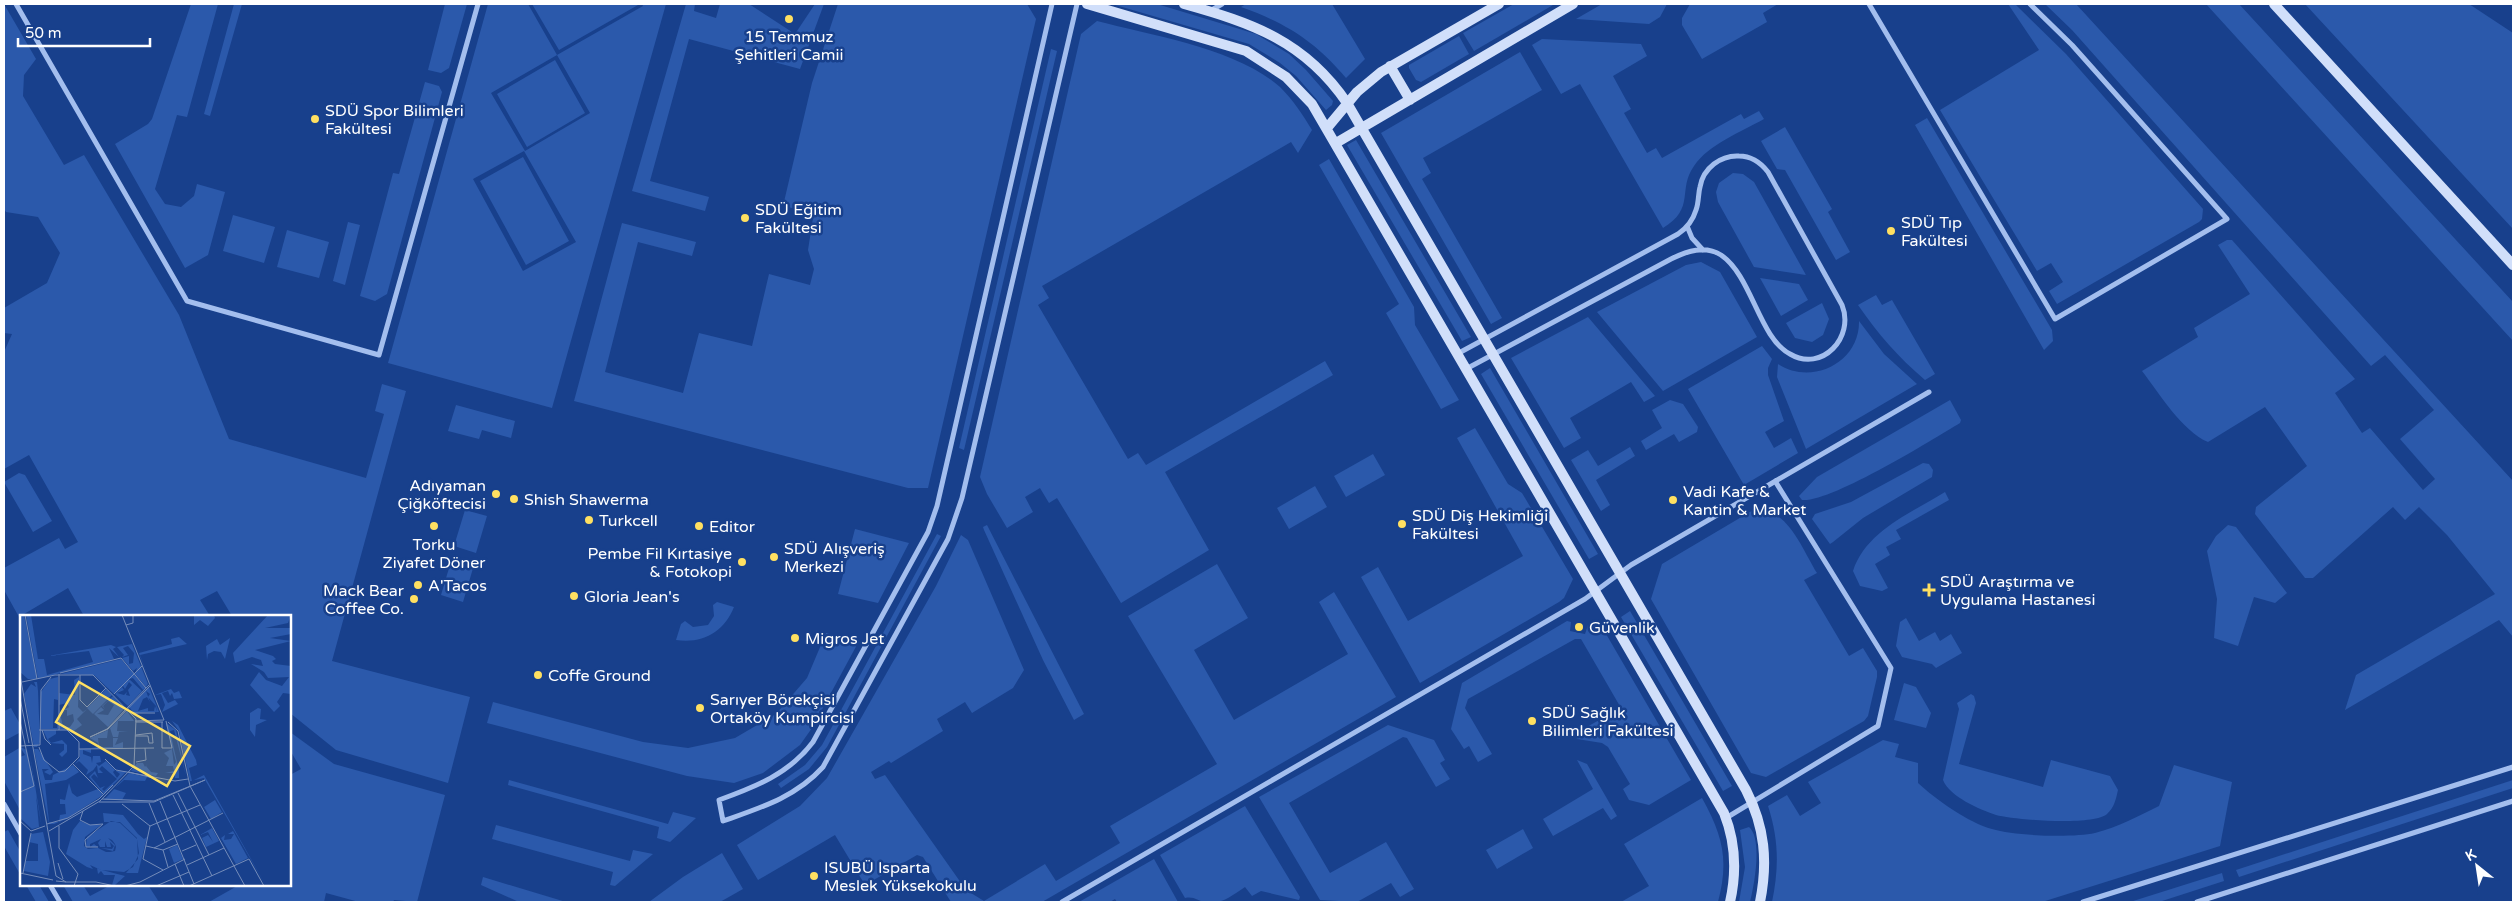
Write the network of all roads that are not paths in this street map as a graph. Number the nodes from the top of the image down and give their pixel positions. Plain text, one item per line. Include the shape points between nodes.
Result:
1 (16, 4) edge
2 (478, 4) edge
3 (1052, 4) edge
4 (1077, 4) edge
5 (1087, 4) edge
6 (1184, 4) edge
7 (1222, 4) edge
8 (1499, 4) edge
9 (1572, 4) edge
10 (1869, 4) edge
11 (2030, 4) edge
12 (2274, 4) edge
13 (1210, 11) junction
14 (1390, 66) junction
15 (1410, 100) junction
16 (1347, 103) junction
17 (1327, 128) junction
18 (1362, 128) junction
19 (1336, 143) junction
20 (1687, 226) junction
21 (1703, 250) junction
22 (2513, 265) edge
23 (1484, 339) junction
24 (1457, 354) junction
25 (1493, 354) junction
26 (1466, 369) junction
27 (1929, 392) dead end
28 (1775, 481) junction
29 (1620, 573) junction
30 (1596, 592) junction
31 (2513, 766) edge
32 (2513, 801) edge
33 (1752, 802) junction
34 (4, 804) edge
35 (1726, 818) junction
36 (20, 832) edge
37 (51, 886) edge
38 (60, 902) edge
39 (1062, 902) edge
40 (1730, 902) edge
41 (1760, 902) edge
42 (2083, 902) edge
43 (2196, 902) edge

1 - 2 street via 187,301 379,355
3 - 4 street via 937,506 928,532 806,751 768,781 719,800 723,821 789,794 812,779 823,767 948,539 962,498
5 - 17 street via 1246,51 1293,84 1312,104
6 - 13 street
7 - 13 street
8 - 14 street
9 - 15 street
10 - 11 street via 2055,319 2227,219 2072,45
12 - 22 street
13 - 16 street via 1258,27 1290,45 1324,74
14 - 15 street
14 - 16 street
15 - 18 street
16 - 17 street
16 - 18 street
17 - 19 street
18 - 19 street
18 - 23 street
19 - 24 street
20 - 21 street
20 - 21 street via 1696,210 1702,179 1713,164 1736,156 1760,163 1842,305 1846,324 1840,341 1832,351 1815,358 1802,359 1790,355 1776,343 1732,265 1719,254
20 - 23 street via 1672,239
21 - 25 street via 1689,251 1671,259
23 - 24 street
23 - 25 street
24 - 26 street
25 - 26 street
25 - 29 street
26 - 30 street
27 - 28 street
28 - 29 street
28 - 33 street via 1890,668 1878,726
29 - 30 street
29 - 33 street
30 - 35 street
30 - 39 street
31 - 42 street
32 - 43 street
33 - 35 street
33 - 41 street via 1765,854
34 - 36 street
35 - 40 street via 1735,858
37 - 38 street

